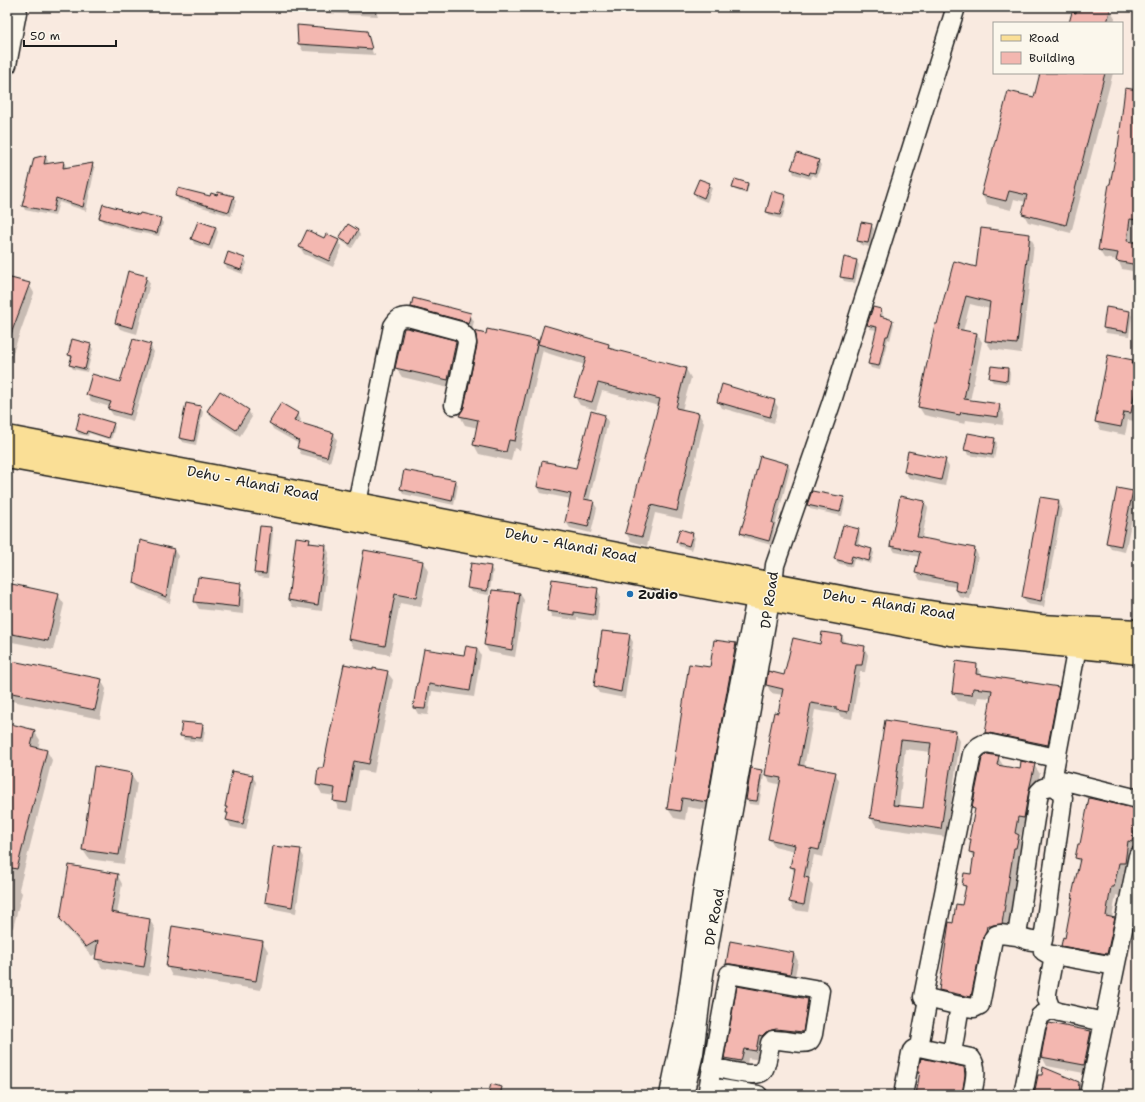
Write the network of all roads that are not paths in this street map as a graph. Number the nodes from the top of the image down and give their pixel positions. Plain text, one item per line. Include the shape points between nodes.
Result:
1 (18, 7) edge
2 (956, 7) edge
3 (7, 65) edge
4 (454, 405) dead end
5 (7, 436) edge
6 (7, 457) edge
7 (358, 503) junction
8 (767, 586) junction
9 (942, 623) junction
10 (1138, 632) edge
11 (1077, 647) junction
12 (1138, 653) edge
13 (1056, 758) junction
14 (1052, 782) junction
15 (1138, 799) edge
16 (1138, 856) edge
17 (1017, 936) junction
18 (1037, 942) junction
19 (1054, 955) junction
20 (1115, 966) junction
21 (695, 990) junction
22 (928, 999) junction
23 (960, 1006) junction
24 (1051, 1009) junction
25 (1104, 1022) junction
26 (919, 1048) junction
27 (952, 1054) junction
28 (689, 1075) junction
29 (710, 1082) edge
30 (669, 1095) edge
31 (684, 1095) edge
32 (758, 1095) edge
33 (903, 1095) edge
34 (972, 1095) edge
35 (1023, 1095) edge
36 (1089, 1095) edge

1 - 3 street
2 - 8 street, DP Road via 830,404
4 - 7 street via 467,343 466,337 460,331 408,317 396,320
5 - 7 main road, Dehu - Alandi Road
6 - 8 main road, Dehu - Alandi Road
7 - 8 main road, Dehu - Alandi Road
8 - 9 main road, Dehu - Alandi Road
8 - 21 street, DP Road via 706,966
9 - 10 main road, Dehu - Alandi Road
9 - 11 main road, Dehu - Alandi Road via 950,634
11 - 12 main road, Dehu - Alandi Road
11 - 13 street
13 - 14 street
13 - 22 street via 987,743 976,748 972,754 923,997
14 - 15 street
14 - 17 street via 1039,792
14 - 18 street via 1061,791 1063,798 1043,940
16 - 20 street
17 - 18 street
17 - 23 street via 996,935 993,939 980,1005 974,1008
18 - 19 street via 1048,954
19 - 20 street
19 - 24 street via 1047,993
20 - 25 street
21 - 28 street, DP Road via 694,1053
21 - 30 street, DP Road via 683,1026
22 - 23 street
22 - 26 street
23 - 27 street
24 - 25 street
24 - 35 street via 1040,1016 1036,1027
25 - 36 street
26 - 27 street
26 - 33 street via 912,1050
27 - 34 street via 971,1058 976,1065
28 - 29 street
28 - 31 street, DP Road
29 - 29 street via 738,1072 760,1074 764,1070 770,1043 773,1040 809,1042 812,1039 820,990 729,974
29 - 32 street

